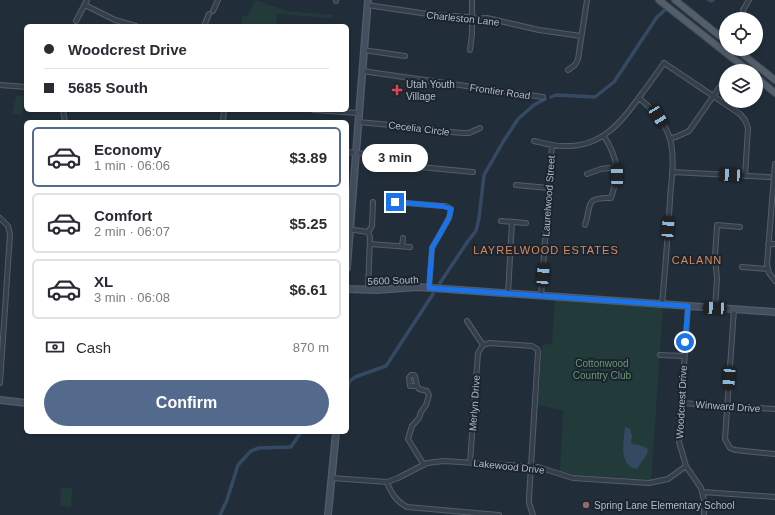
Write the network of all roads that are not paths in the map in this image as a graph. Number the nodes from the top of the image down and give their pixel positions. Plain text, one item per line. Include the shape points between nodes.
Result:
1 (87, 0) edge
2 (218, 0) edge
3 (472, 0) edge
4 (587, 0) edge
5 (659, 0) edge
6 (675, 0) edge
7 (749, 0) edge
8 (368, 3) edge
9 (85, 5) junction
10 (743, 12) edge
11 (472, 18) junction
12 (76, 21) dead end
13 (129, 24) edge
14 (205, 24) edge
15 (719, 35) edge
16 (581, 36) junction
17 (363, 50) junction
18 (470, 50) dead end
19 (405, 56) dead end
20 (745, 56) edge
21 (740, 64) edge
22 (568, 70) dead end
23 (362, 71) junction
24 (775, 80) edge
25 (763, 83) edge
26 (0, 85) edge
27 (24, 87) edge
28 (719, 88) edge
29 (775, 93) edge
30 (714, 96) junction
31 (543, 97) dead end
32 (639, 98) junction
33 (343, 112) edge
34 (358, 113) junction
35 (358, 122) junction
36 (480, 128) dead end
37 (604, 136) junction
38 (670, 138) junction
39 (534, 141) dead end
40 (552, 145) junction
41 (349, 152) edge
42 (356, 153) junction
43 (775, 164) edge
44 (617, 167) junction
45 (473, 172) dead end
46 (672, 172) junction
47 (587, 174) dead end
48 (745, 176) junction
49 (769, 177) dead end
50 (516, 185) dead end
51 (549, 188) junction
52 (773, 195) edge
53 (374, 202) dead end
54 (395, 202) dead end
55 (0, 218) edge
56 (349, 220) edge
57 (501, 221) dead end
58 (512, 222) junction
59 (526, 223) dead end
60 (585, 225) dead end
61 (740, 227) dead end
62 (349, 229) edge
63 (368, 232) junction
64 (403, 238) dead end
65 (370, 244) junction
66 (768, 244) junction
67 (775, 244) edge
68 (402, 246) junction
69 (410, 247) dead end
70 (742, 267) dead end
71 (768, 269) junction
72 (775, 281) edge
73 (429, 288) junction
74 (349, 289) edge
75 (368, 290) junction
76 (508, 294) junction
77 (541, 296) junction
78 (662, 304) junction
79 (688, 306) junction
80 (715, 308) junction
81 (734, 309) junction
82 (775, 312) edge
83 (467, 321) dead end
84 (483, 345) junction
85 (660, 355) dead end
86 (684, 356) junction
87 (0, 383) edge
88 (417, 386) dead end
89 (0, 400) edge
90 (24, 403) edge
91 (681, 403) junction
92 (727, 406) junction
93 (775, 409) edge
94 (336, 434) edge
95 (775, 454) edge
96 (470, 462) junction
97 (424, 465) junction
98 (686, 466) junction
99 (531, 467) junction
100 (332, 478) junction
101 (387, 482) junction
102 (702, 492) junction
103 (775, 497) edge
104 (444, 513) edge
105 (328, 515) edge
106 (499, 515) edge
107 (533, 515) edge
108 (704, 515) edge

1 - 9 street
2 - 14 street
3 - 11 street
4 - 16 street
5 - 21 main road
6 - 15 main road
7 - 10 street
8 - 11 street, Charleston Lane via 435,15
8 - 17 main road
9 - 12 street
9 - 13 street
11 - 16 street, Charleston Lane via 492,19
11 - 18 street
16 - 22 street via 578,60
17 - 19 street
17 - 23 main road
20 - 24 main road
23 - 31 street, Frontier Road
23 - 34 main road
25 - 29 main road
26 - 27 street
28 - 30 street
30 - 32 street via 664,63
30 - 38 street via 689,130
30 - 48 street via 742,116 748,125
32 - 37 street via 622,120
32 - 38 street via 658,116
33 - 34 street
34 - 35 main road
35 - 36 street, Cecelia Circle via 463,133
35 - 42 main road
37 - 40 street via 579,145
37 - 44 street via 613,151
38 - 46 street
39 - 40 street
40 - 51 street, Laurelwood Street
41 - 42 street
42 - 45 street via 366,154 378,163
42 - 56 main road
43 - 52 street
44 - 47 street
44 - 60 street via 616,183 611,198 600,198 589,205
46 - 48 street
46 - 78 street
48 - 49 street
50 - 51 street
51 - 77 street, Laurelwood Street
52 - 66 street
53 - 63 street via 372,225
54 - 73 street via 451,209 449,218 432,248
55 - 87 street via 8,226 10,234
57 - 58 street
58 - 59 street
58 - 76 street
61 - 80 street via 717,225 715,256 718,279
62 - 63 street
63 - 65 street
64 - 68 street
65 - 68 street
65 - 75 street
66 - 67 street
66 - 71 street
68 - 69 street
70 - 71 street
71 - 72 street
73 - 75 main road, 5600 South
73 - 76 main road, 5600 South
74 - 75 main road, 5600 South
76 - 77 main road, 5600 South
77 - 78 main road, 5600 South
78 - 79 main road, 5600 South
79 - 80 main road, 5600 South
79 - 86 street, Woodcrest Drive
80 - 81 main road, 5600 South
81 - 82 main road, 5600 South
81 - 92 street
83 - 84 street
84 - 96 street, Merlyn Drive via 478,353
84 - 99 street via 526,345 537,349
85 - 86 street
86 - 91 street, Woodcrest Drive
88 - 97 street via 429,394 408,439
89 - 90 main road
91 - 92 street, Winward Drive
91 - 98 street, Woodcrest Drive via 679,442
92 - 93 street, Winward Drive
92 - 95 street via 726,439 730,448
94 - 100 main road
96 - 97 street, Lakewood Drive via 441,461
96 - 99 street, Lakewood Drive
97 - 101 street, Lakewood Drive
98 - 99 street, Lakewood Drive via 668,479 649,483 573,478
98 - 102 street, Woodcrest Drive
99 - 107 street via 529,498
100 - 101 street, Lakewood Drive
100 - 105 main road
101 - 104 street via 393,495 402,504
102 - 103 street
102 - 108 street, Woodcrest Drive
104 - 106 street

